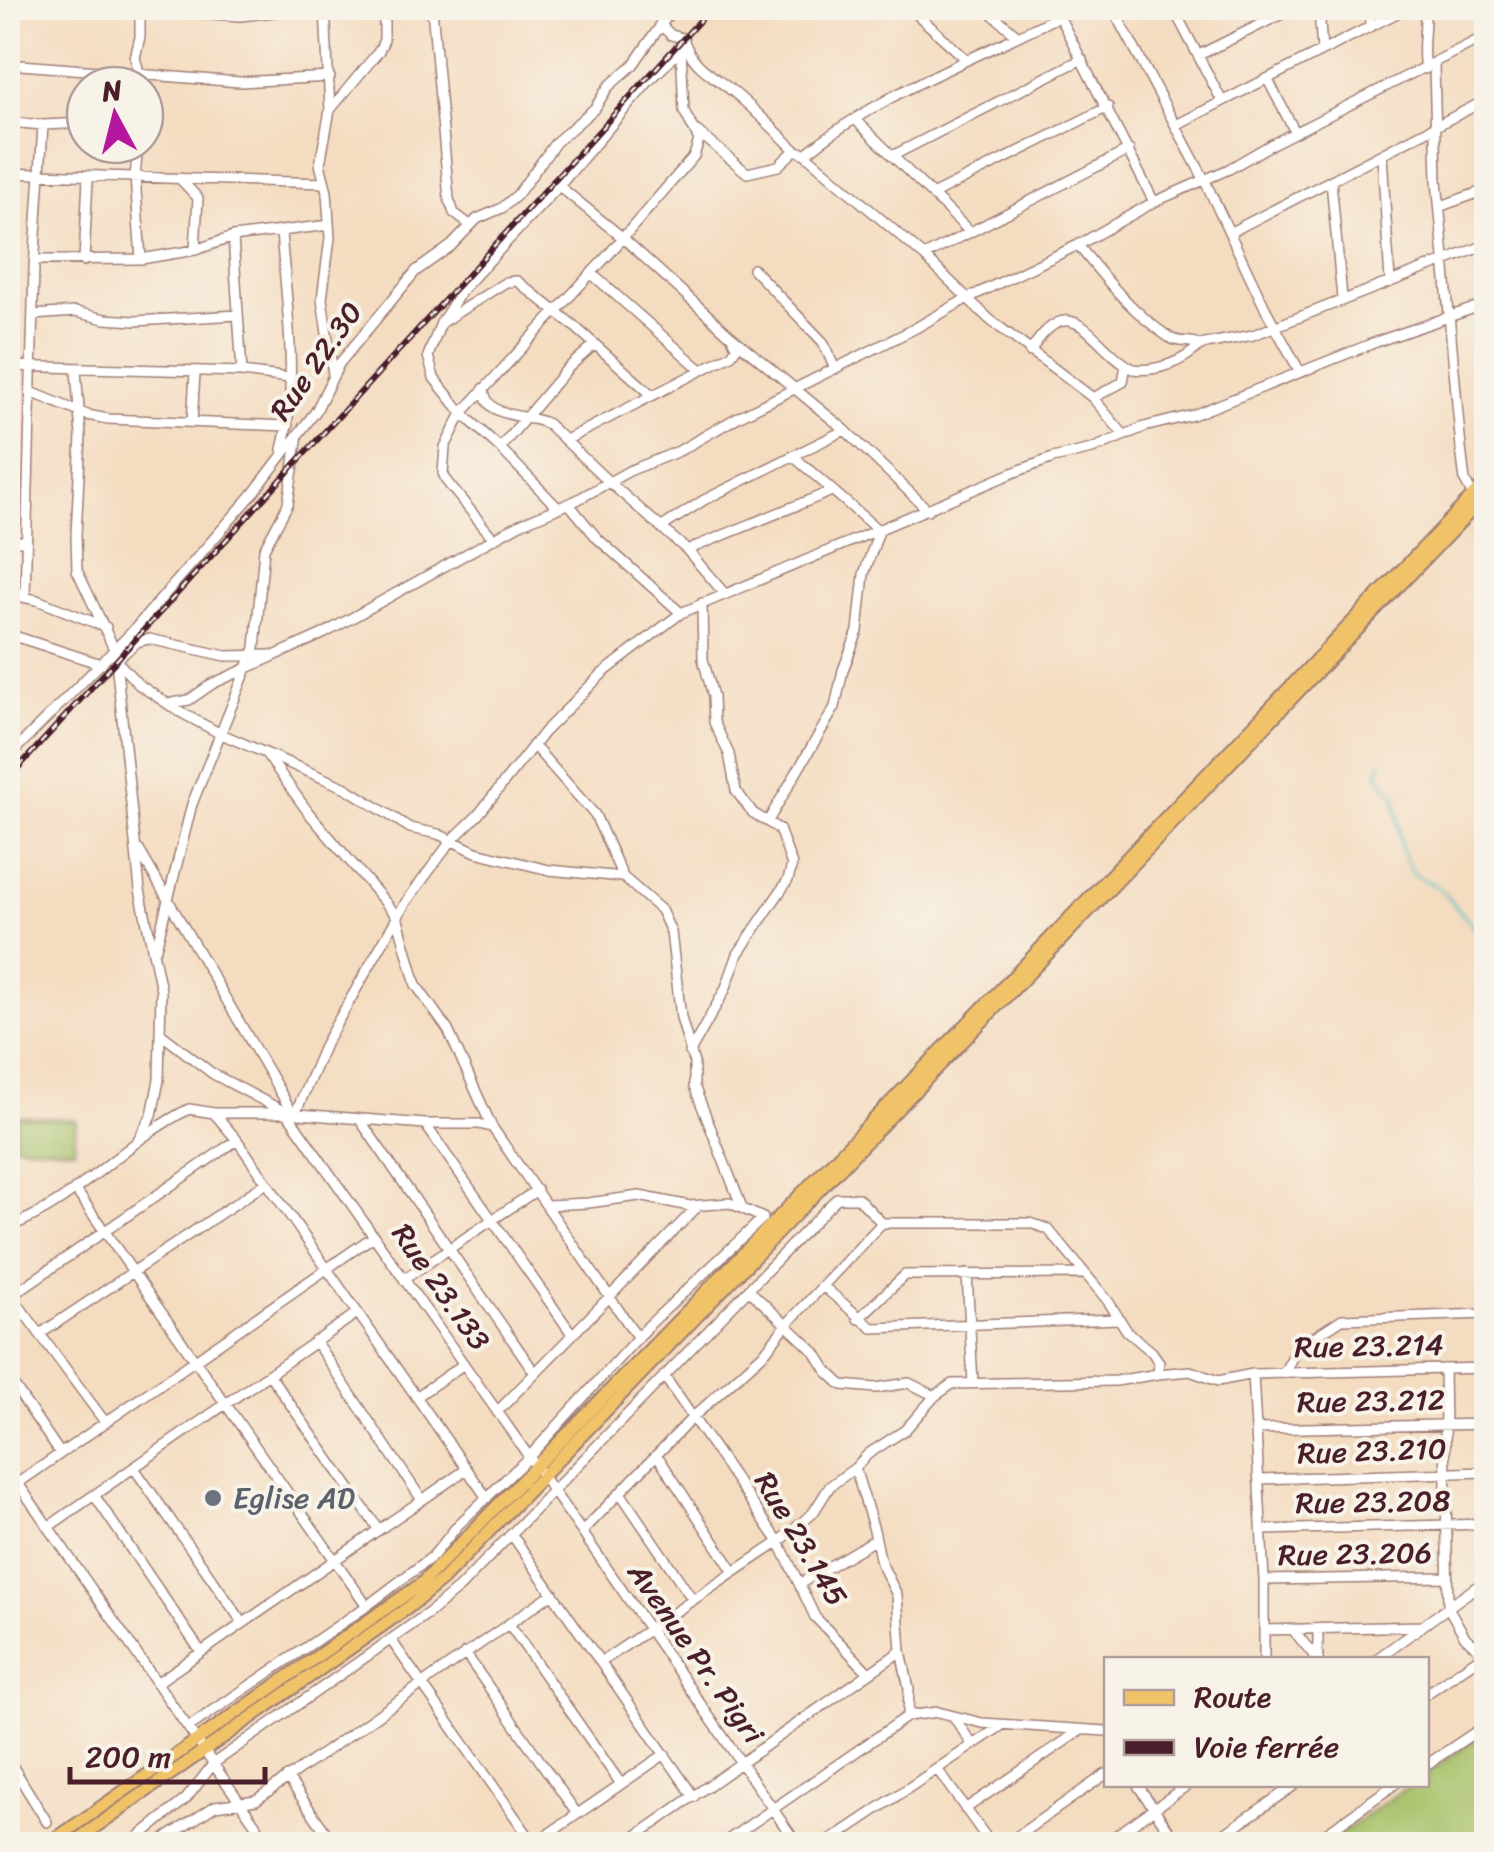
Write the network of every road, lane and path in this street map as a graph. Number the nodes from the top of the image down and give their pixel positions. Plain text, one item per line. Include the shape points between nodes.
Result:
1 (22, 8) edge
2 (128, 8) edge
3 (305, 8) edge
4 (325, 8) edge
5 (384, 8) edge
6 (432, 8) edge
7 (673, 8) edge
8 (910, 8) edge
9 (986, 8) edge
10 (1074, 8) edge
11 (1112, 8) edge
12 (1294, 8) edge
13 (1320, 8) edge
14 (1369, 8) edge
15 (1406, 8) edge
16 (1425, 8) edge
17 (140, 9) edge
18 (1178, 9) edge
19 (8, 10) edge
20 (262, 11) edge
21 (1059, 16) junction
22 (660, 24) junction
23 (1370, 25) junction
24 (1018, 36) junction
25 (1486, 36) edge
26 (683, 46) junction
27 (1322, 51) junction
28 (1199, 55) junction
29 (1082, 59) junction
30 (966, 60) junction
31 (8, 64) edge
32 (137, 65) edge
33 (1430, 67) junction
34 (65, 71) edge
35 (330, 77) junction
36 (1268, 80) junction
37 (165, 81) edge
38 (1486, 100) edge
39 (1222, 101) junction
40 (1108, 107) junction
41 (330, 110) junction
42 (855, 120) junction
43 (8, 122) edge
44 (1437, 123) junction
45 (65, 124) edge
46 (43, 125) junction
47 (1176, 126) junction
48 (695, 129) junction
49 (1295, 132) junction
50 (1129, 150) junction
51 (800, 152) junction
52 (1382, 155) junction
53 (892, 156) junction
54 (136, 165) edge
55 (8, 173) edge
56 (39, 174) junction
57 (135, 177) junction
58 (88, 178) junction
59 (1204, 179) junction
60 (181, 180) junction
61 (1330, 181) junction
62 (325, 183) junction
63 (559, 186) junction
64 (1486, 190) edge
65 (934, 194) junction
66 (1154, 202) junction
67 (1441, 206) junction
68 (330, 225) junction
69 (470, 225) junction
70 (969, 231) junction
71 (281, 232) junction
72 (1231, 232) junction
73 (233, 237) junction
74 (624, 238) junction
75 (1078, 245) junction
76 (1486, 245) edge
77 (195, 250) junction
78 (924, 256) junction
79 (34, 260) junction
80 (141, 260) junction
81 (84, 261) junction
82 (1446, 261) junction
83 (754, 269) dead end
84 (592, 274) junction
85 (1390, 281) junction
86 (966, 298) junction
87 (1342, 298) junction
88 (1486, 304) edge
89 (556, 311) junction
90 (238, 314) junction
91 (33, 315) junction
92 (1452, 318) junction
93 (441, 323) junction
94 (1275, 326) junction
95 (732, 337) junction
96 (595, 344) junction
97 (1200, 345) junction
98 (1030, 352) junction
99 (8, 366) edge
100 (1126, 366) junction
101 (31, 368) junction
102 (700, 369) junction
103 (835, 369) junction
104 (76, 370) junction
105 (242, 372) junction
106 (1300, 372) junction
107 (195, 373) junction
108 (333, 374) junction
109 (289, 378) junction
110 (484, 388) junction
111 (797, 390) junction
112 (31, 392) junction
113 (652, 395) junction
114 (1093, 398) junction
115 (79, 412) junction
116 (462, 413) junction
117 (524, 418) junction
118 (192, 423) junction
119 (288, 426) junction
120 (845, 430) junction
121 (298, 433) junction
122 (1123, 434) junction
123 (566, 440) junction
124 (500, 448) junction
125 (282, 452) junction
126 (794, 456) junction
127 (609, 482) junction
128 (1486, 482) edge
129 (832, 491) junction
130 (1480, 496) edge
131 (569, 504) junction
132 (558, 508) junction
133 (928, 510) junction
134 (662, 526) junction
135 (879, 531) junction
136 (493, 538) junction
137 (8, 541) edge
138 (27, 542) junction
139 (688, 550) junction
140 (724, 593) junction
141 (8, 594) edge
142 (25, 596) junction
143 (702, 603) junction
144 (681, 613) junction
145 (106, 627) junction
146 (8, 634) edge
147 (116, 655) junction
148 (252, 655) junction
149 (278, 655) junction
150 (101, 664) junction
151 (245, 670) junction
152 (168, 704) junction
153 (219, 733) junction
154 (533, 745) junction
155 (264, 752) junction
156 (8, 756) edge
157 (768, 821) junction
158 (452, 840) junction
159 (138, 848) junction
160 (624, 877) junction
161 (170, 902) junction
162 (397, 916) junction
163 (155, 950) junction
164 (161, 1034) junction
165 (690, 1052) junction
166 (214, 1113) junction
167 (292, 1114) junction
168 (360, 1120) junction
169 (425, 1124) junction
170 (492, 1127) junction
171 (138, 1140) junction
172 (236, 1140) junction
173 (266, 1182) junction
174 (75, 1189) junction
175 (537, 1190) junction
176 (547, 1204) junction
177 (698, 1206) junction
178 (742, 1208) junction
179 (775, 1220) junction
180 (491, 1222) junction
181 (882, 1223) junction
182 (9, 1225) edge
183 (105, 1232) junction
184 (374, 1236) junction
185 (449, 1249) junction
186 (326, 1269) junction
187 (133, 1272) junction
188 (967, 1274) junction
189 (1083, 1274) junction
190 (404, 1279) junction
191 (824, 1287) junction
192 (749, 1290) junction
193 (9, 1296) edge
194 (608, 1297) junction
195 (357, 1312) junction
196 (1486, 1314) edge
197 (1118, 1318) junction
198 (858, 1319) junction
199 (787, 1324) junction
200 (969, 1325) junction
201 (40, 1334) junction
202 (572, 1334) junction
203 (638, 1338) junction
204 (316, 1342) junction
205 (195, 1360) junction
206 (464, 1364) junction
207 (1486, 1368) edge
208 (1444, 1369) junction
209 (535, 1373) junction
210 (1284, 1373) junction
211 (269, 1374) junction
212 (1158, 1374) junction
213 (1253, 1374) junction
214 (8, 1376) edge
215 (664, 1376) junction
216 (973, 1383) junction
217 (935, 1396) junction
218 (416, 1397) junction
219 (226, 1404) junction
220 (498, 1412) junction
221 (692, 1418) junction
222 (105, 1422) junction
223 (1446, 1424) junction
224 (1486, 1424) edge
225 (1257, 1429) junction
226 (60, 1453) junction
227 (657, 1455) junction
228 (536, 1467) junction
229 (8, 1468) edge
230 (134, 1468) junction
231 (855, 1468) junction
232 (466, 1469) junction
233 (1486, 1472) edge
234 (1446, 1474) junction
235 (1259, 1479) junction
236 (18, 1483) junction
237 (8, 1490) edge
238 (552, 1490) junction
239 (620, 1494) junction
240 (94, 1495) junction
241 (487, 1498) junction
242 (422, 1500) junction
243 (1486, 1524) edge
244 (1445, 1525) junction
245 (48, 1527) junction
246 (379, 1530) junction
247 (1261, 1530) junction
248 (582, 1532) junction
249 (512, 1535) junction
250 (876, 1538) junction
251 (779, 1542) junction
252 (335, 1560) junction
253 (734, 1572) junction
254 (1447, 1577) junction
255 (1264, 1580) junction
256 (1486, 1580) edge
257 (801, 1583) junction
258 (553, 1593) junction
259 (693, 1600) junction
260 (367, 1606) junction
261 (1448, 1607) junction
262 (243, 1624) junction
263 (509, 1624) junction
264 (1421, 1626) junction
265 (649, 1630) junction
266 (1264, 1630) junction
267 (1293, 1630) junction
268 (1318, 1630) junction
269 (391, 1640) junction
270 (901, 1650) junction
271 (201, 1652) junction
272 (465, 1653) junction
273 (1486, 1655) edge
274 (1264, 1657) edge
275 (1316, 1657) edge
276 (1318, 1657) edge
277 (1378, 1657) edge
278 (601, 1662) junction
279 (869, 1674) junction
280 (158, 1682) junction
281 (421, 1683) junction
282 (1429, 1692) edge
283 (908, 1716) junction
284 (955, 1719) junction
285 (1002, 1725) junction
286 (1486, 1725) edge
287 (189, 1727) junction
288 (1081, 1730) junction
289 (1104, 1734) edge
290 (972, 1744) junction
291 (202, 1746) junction
292 (665, 1754) junction
293 (8, 1759) edge
294 (214, 1763) junction
295 (741, 1763) junction
296 (1429, 1763) edge
297 (937, 1769) junction
298 (1104, 1775) edge
299 (288, 1777) junction
300 (620, 1784) junction
301 (1138, 1787) edge
302 (1185, 1787) edge
303 (1292, 1787) edge
304 (1387, 1787) edge
305 (694, 1797) junction
306 (241, 1801) junction
307 (772, 1809) junction
308 (965, 1809) junction
309 (1154, 1810) junction
310 (577, 1814) junction
311 (47, 1822) dead end
312 (48, 1844) edge
313 (70, 1844) edge
314 (130, 1844) edge
315 (157, 1844) edge
316 (269, 1844) edge
317 (334, 1844) edge
318 (534, 1844) edge
319 (625, 1844) edge
320 (722, 1844) edge
321 (797, 1844) edge
322 (825, 1844) edge
323 (991, 1844) edge
324 (1006, 1844) edge
325 (1104, 1844) edge
326 (1178, 1844) edge
327 (1210, 1844) edge
328 (1311, 1844) edge

1 - 19 street
2 - 17 street
3 - 20 street
4 - 35 street
5 - 41 street via 379,51
6 - 69 street via 449,199
7 - 22 street, Rue 22.30
8 - 30 street
9 - 24 street
10 - 21 street
11 - 47 street
12 - 28 street
13 - 27 street
14 - 23 street
15 - 23 street
16 - 33 street via 1422,51
17 - 20 street
17 - 32 street
18 - 28 street
21 - 24 street
21 - 29 street
22 - 26 street via 683,38
22 - 69 street, Rue 22.30 via 517,196
23 - 27 street
24 - 30 street
25 - 33 street
26 - 48 street via 684,111
26 - 51 street via 702,70
26 - 63 street
27 - 36 street
28 - 39 street
29 - 40 street
29 - 53 street
30 - 42 street
31 - 34 street
33 - 44 street
33 - 49 street
35 - 37 street
35 - 41 street
36 - 39 street
36 - 49 street
38 - 44 street
39 - 47 street
40 - 50 street
40 - 65 street
41 - 62 street via 320,156
42 - 51 street
42 - 53 street
43 - 46 street
44 - 52 street
44 - 67 street
45 - 46 street
46 - 56 street
47 - 59 street
48 - 51 street via 748,173
48 - 74 street via 694,156
49 - 59 street
50 - 66 street
50 - 70 street
51 - 78 street
52 - 61 street
52 - 85 street
53 - 65 street
54 - 57 street
55 - 56 street
56 - 58 street
56 - 79 street
57 - 58 street
57 - 60 street
57 - 80 street
58 - 81 street
59 - 66 street
59 - 72 street
60 - 62 street
60 - 77 street via 198,198
61 - 72 street
61 - 87 street
62 - 68 street
63 - 74 street
63 - 93 street via 462,290
64 - 67 street
65 - 70 street
66 - 75 street
67 - 82 street
68 - 71 street
68 - 108 street via 322,289
69 - 108 street, Rue 22.30 via 416,270
70 - 78 street
71 - 73 street
71 - 109 street
72 - 94 street
73 - 77 street
73 - 90 street
74 - 84 street
74 - 95 street
75 - 86 street
75 - 97 street via 1112,289 1173,340
76 - 82 street
77 - 80 street
78 - 86 street
79 - 81 street
79 - 91 street
80 - 81 street
82 - 85 street
82 - 92 street
83 - 103 street via 823,342
84 - 89 street
84 - 102 street
85 - 87 street
86 - 98 street
86 - 103 street
87 - 94 street
88 - 92 street
89 - 93 street via 514,280
89 - 96 street
89 - 110 street
90 - 91 street via 135,321 75,312
90 - 105 street
91 - 101 street
92 - 106 street
92 - 130 street via 1464,481
93 - 116 street via 428,356 430,370
94 - 97 street
94 - 106 street
95 - 102 street via 732,355
95 - 111 street
96 - 113 street
96 - 117 street
97 - 100 street via 1151,369
98 - 100 street via 1053,324 1068,321 1084,326
98 - 114 street
99 - 101 street
100 - 114 street via 1123,382
101 - 104 street
101 - 112 street
102 - 113 street
103 - 111 street
104 - 107 street
104 - 115 street
105 - 107 street
105 - 109 street
106 - 122 street via 1193,415
107 - 118 street
108 - 121 street, Rue 22.30
109 - 119 street
110 - 116 street
110 - 117 street via 489,404
111 - 120 street
111 - 127 street
112 - 115 street
112 - 138 street
113 - 123 street
114 - 122 street
115 - 118 street
115 - 145 street via 77,570
116 - 124 street
116 - 136 street via 445,447 443,473
117 - 123 street via 542,420
117 - 124 street
118 - 119 street
119 - 125 street
120 - 126 street
120 - 133 street
121 - 125 street, Rue 22.30
121 - 148 street via 288,504 266,542
122 - 133 street
123 - 127 street
124 - 132 street
125 - 147 street, Rue 22.30
126 - 129 street
126 - 134 street
127 - 131 street
127 - 134 street
128 - 130 main road
129 - 135 street
129 - 139 street
130 - 179 main road
131 - 132 street
131 - 144 street
132 - 136 street
133 - 135 street
134 - 139 street
135 - 140 street
135 - 157 street via 835,707
136 - 149 street
137 - 138 street
138 - 142 street
139 - 140 street
140 - 143 street
141 - 142 street
142 - 145 street
143 - 144 street
143 - 157 street via 703,659 716,729 730,754 739,798
144 - 154 street via 603,674
145 - 147 street
146 - 150 street
147 - 148 street via 148,638 226,656
147 - 150 street, Rue 22.30
147 - 152 street via 138,684
147 - 159 street
148 - 149 street
148 - 151 street
149 - 151 street
150 - 156 street, Rue 22.30
151 - 152 street via 190,700
151 - 153 street
152 - 153 street
153 - 155 street
153 - 161 street via 181,840
154 - 158 street
154 - 160 street via 595,815
155 - 158 street via 362,796 402,824
155 - 162 street
157 - 165 street via 787,848 788,880 738,954
158 - 160 street via 549,870
158 - 162 street
159 - 161 street, Rue 23.133
159 - 163 street
160 - 165 street via 655,904 671,932
161 - 163 street
161 - 167 street, Rue 23.133
162 - 167 street
162 - 170 street via 416,985 448,1030
163 - 164 street
164 - 167 street via 213,1074
164 - 171 street via 156,1095
165 - 178 street via 694,1086
166 - 167 street
166 - 171 street via 188,1108
166 - 172 street
167 - 168 street
167 - 184 street, Rue 23.133
168 - 169 street
168 - 185 street
169 - 170 street
169 - 180 street
170 - 175 street
171 - 174 street
172 - 173 street
172 - 183 street
173 - 186 street
173 - 187 street
174 - 182 street via 26,1222
174 - 183 street
175 - 176 street
175 - 180 street
176 - 177 street via 630,1196
176 - 194 street
177 - 178 street via 721,1202
177 - 194 street
178 - 179 street
179 - 203 street
179 - 228 main road
180 - 185 street
180 - 202 street
181 - 189 street via 1040,1226
181 - 191 street
181 - 192 street via 858,1198 837,1198
183 - 187 street
183 - 193 street
184 - 186 street
184 - 190 street, Rue 23.133
185 - 190 street
185 - 209 street
186 - 195 street
186 - 205 street
187 - 201 street
187 - 205 street
188 - 189 street
188 - 198 street via 901,1276
188 - 200 street
189 - 197 street
190 - 206 street, Rue 23.133
191 - 198 street
191 - 199 street
192 - 199 street
192 - 215 street
193 - 201 street
194 - 202 street
194 - 203 street
195 - 204 street
195 - 218 street
196 - 210 street via 1342,1318 1298,1348
197 - 200 street
197 - 212 street via 1155,1356
198 - 200 street via 872,1328
199 - 217 street via 842,1385 909,1383
199 - 221 street
200 - 216 street
201 - 222 street
202 - 209 street
203 - 228 street
204 - 211 street
204 - 242 street
205 - 219 street
205 - 222 street
206 - 218 street
206 - 220 street, Rue 23.133
207 - 208 street, Rue 23.214
208 - 210 street, Rue 23.214
208 - 223 street
209 - 220 street
210 - 213 street, Rue 23.214
211 - 219 street
211 - 246 street
212 - 213 street, Rue 23.214 via 1190,1371 1218,1381
212 - 216 street, Rue 23.214
213 - 225 street
214 - 226 street
215 - 221 street, Rue 23.145
215 - 238 street
216 - 217 street, Rue 23.214 via 945,1386
217 - 231 street via 905,1430
218 - 232 street
219 - 230 street
219 - 252 street
220 - 228 street, Rue 23.133
221 - 227 street
221 - 251 street, Rue 23.145
222 - 226 street
223 - 224 street, Rue 23.212
223 - 225 street, Rue 23.212
223 - 234 street
225 - 235 street
226 - 236 street
227 - 239 street
227 - 253 street
228 - 238 street, Rue 23.133
228 - 241 street
228 - 291 main road via 442,1580 410,1608
229 - 236 street
230 - 240 street
230 - 262 street
231 - 250 street
231 - 251 street
232 - 241 street
232 - 242 street
233 - 234 street, Rue 23.210
234 - 235 street, Rue 23.210
234 - 244 street
235 - 247 street
236 - 237 street
236 - 245 street
238 - 248 street, Avenue Pr. Pigri
238 - 249 street
239 - 248 street
239 - 259 street
240 - 245 street
240 - 271 street
241 - 260 street via 434,1556
242 - 246 street
243 - 244 street, Rue 23.208
244 - 247 street, Rue 23.208
244 - 254 street
245 - 280 street
246 - 252 street
247 - 255 street
248 - 265 street, Avenue Pr. Pigri
249 - 258 street
249 - 269 street via 445,1601
250 - 257 street
250 - 270 street via 897,1595
251 - 253 street
251 - 257 street, Rue 23.145
252 - 260 street
252 - 262 street
253 - 259 street
254 - 255 street, Rue 23.206
254 - 261 street
255 - 266 street
256 - 261 street
257 - 279 street, Rue 23.145 via 816,1616
258 - 263 street
258 - 278 street
259 - 265 street
260 - 287 street
261 - 264 street
261 - 273 street via 1465,1637
262 - 271 street
263 - 272 street
263 - 300 street
264 - 268 street
264 - 277 street
265 - 278 street
265 - 295 street, Avenue Pr. Pigri
266 - 267 street
266 - 274 street
267 - 268 street
267 - 275 street
268 - 276 street
269 - 281 street
269 - 294 street
270 - 279 street
270 - 283 street
271 - 280 street
272 - 281 street
272 - 310 street
273 - 282 street
278 - 292 street
279 - 295 street
280 - 287 street
281 - 299 street
281 - 318 street
283 - 284 street via 938,1712
283 - 307 street
284 - 285 street
284 - 290 street
285 - 288 street
285 - 290 street
286 - 296 street
287 - 291 street
288 - 289 street
288 - 308 street
290 - 297 street
291 - 294 street
291 - 312 main road
291 - 313 main road
292 - 300 street
292 - 305 street
293 - 311 street
294 - 306 street
294 - 314 street via 186,1799
295 - 305 street
295 - 307 street, Avenue Pr. Pigri
297 - 308 street
297 - 322 street
298 - 324 street
299 - 306 street via 256,1800
299 - 317 street
300 - 310 street
301 - 309 street
302 - 309 street
303 - 327 street
304 - 328 street
305 - 319 street
306 - 315 street via 215,1806
306 - 316 street
307 - 320 street
307 - 321 street, Avenue Pr. Pigri
308 - 323 street
309 - 325 street
309 - 326 street
310 - 318 street

